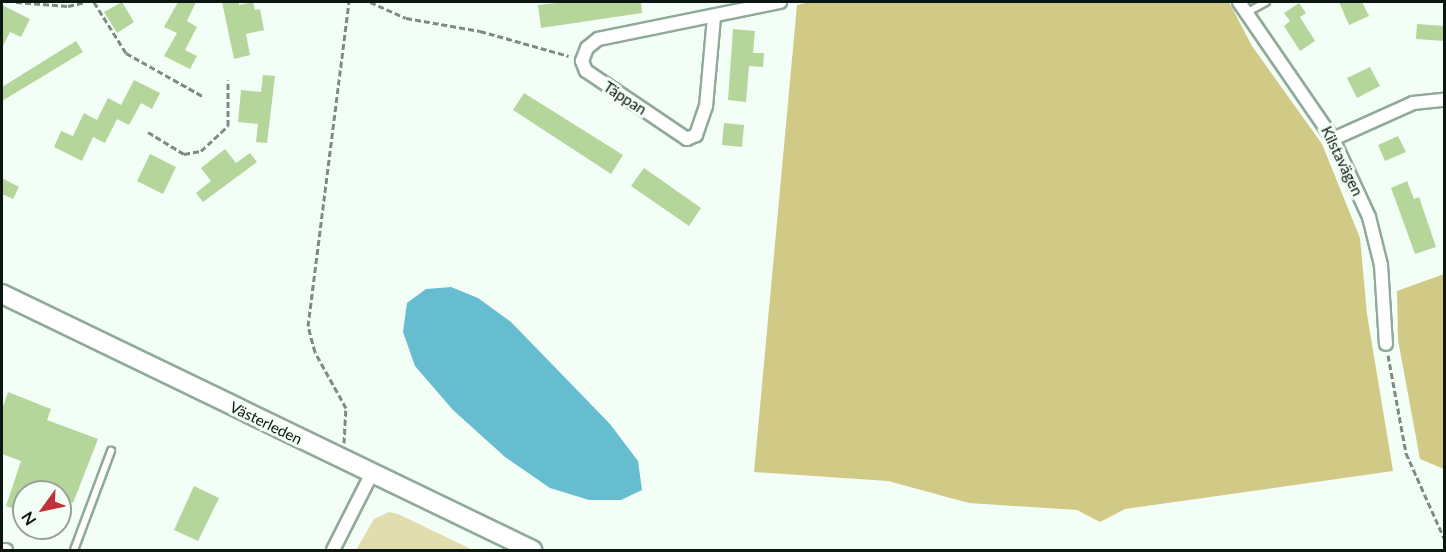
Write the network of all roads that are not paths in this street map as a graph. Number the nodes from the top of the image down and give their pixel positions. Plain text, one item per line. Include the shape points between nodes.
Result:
1 (780, 2) edge
2 (1239, 2) edge
3 (1266, 2) edge
4 (1245, 14) junction
5 (714, 17) junction
6 (1444, 100) edge
7 (1333, 139) junction
8 (2, 294) edge
9 (1386, 344) road end
10 (111, 451) dead end
11 (371, 475) junction
12 (2, 550) edge
13 (6, 550) edge
14 (74, 550) edge
15 (333, 550) edge
16 (532, 550) edge

1 - 5 street
2 - 4 street, Kilstavägen
3 - 4 lane
4 - 7 street, Kilstavägen
5 - 5 street, Täppan via 598,39 587,48 582,61 586,71 687,139 696,135 702,125
6 - 7 street via 1413,103
7 - 9 street, Kilstavägen via 1376,241
8 - 11 street, Västerleden
10 - 14 lane
11 - 15 street
11 - 16 street, Västerleden
12 - 13 street

